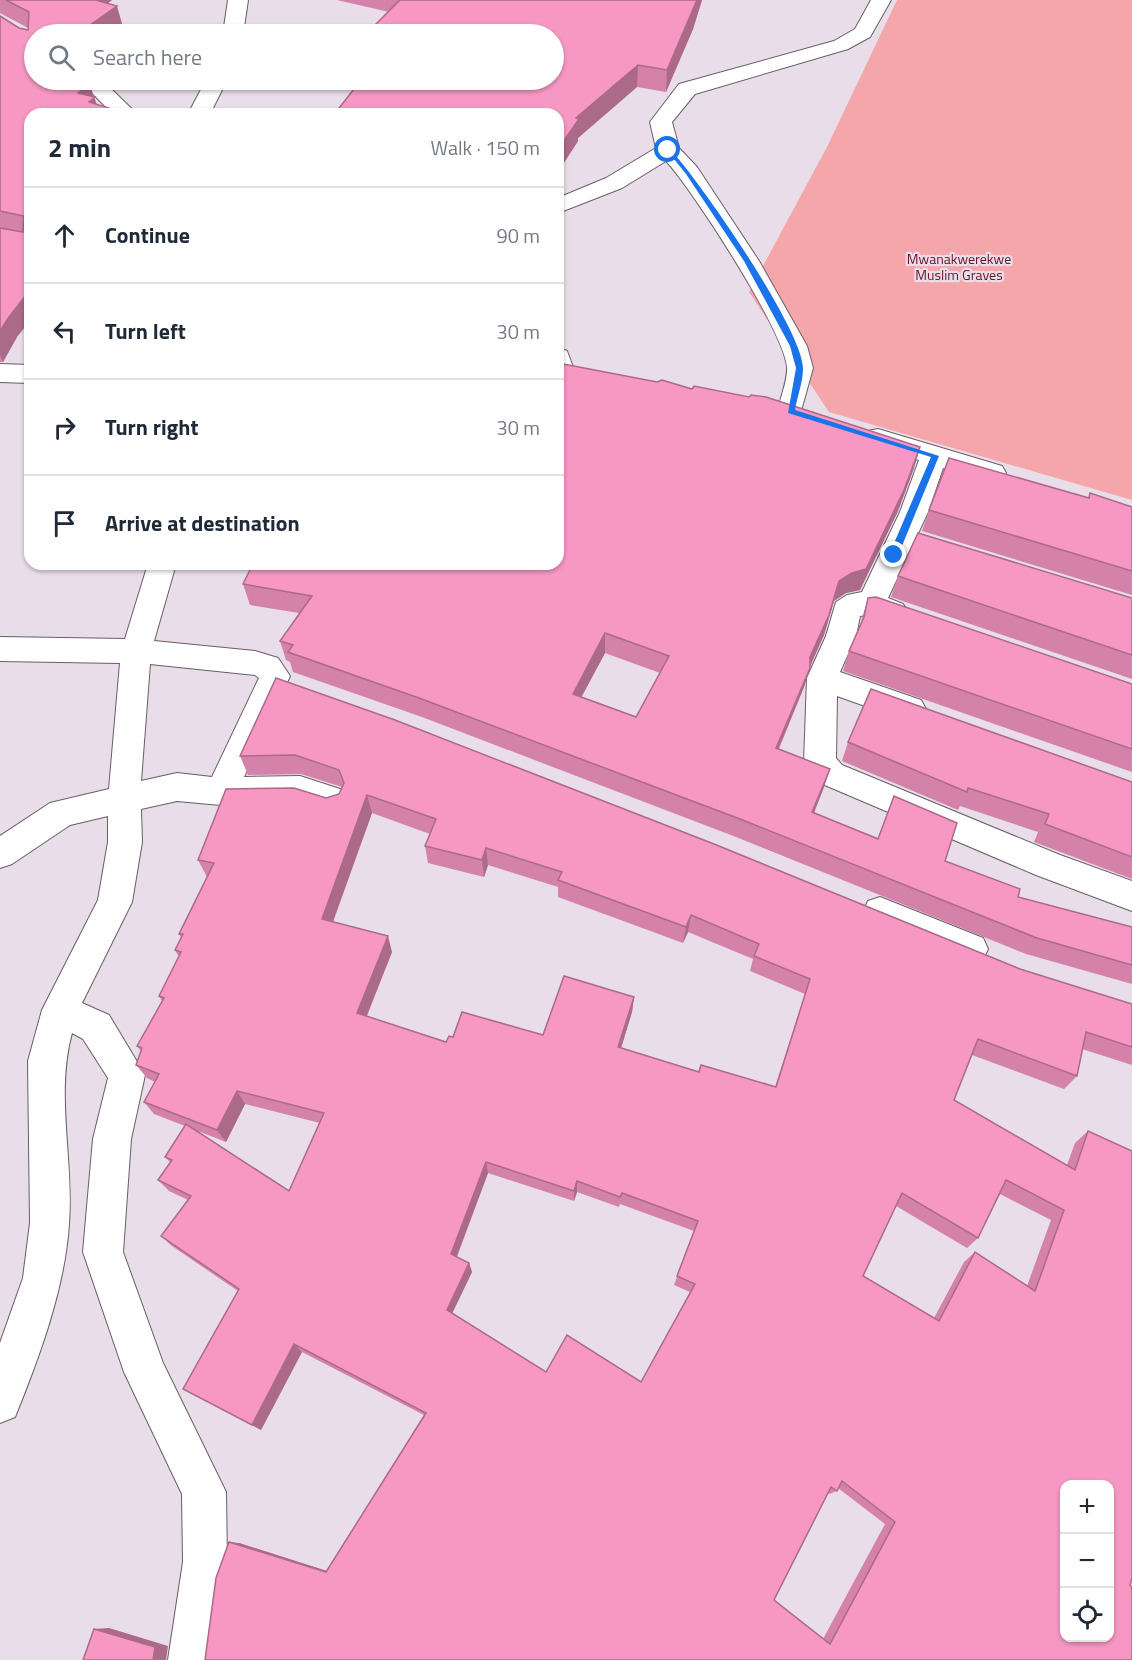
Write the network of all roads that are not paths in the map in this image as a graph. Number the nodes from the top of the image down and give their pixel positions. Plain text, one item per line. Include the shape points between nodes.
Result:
1 (238, 0) edge
2 (881, 0) edge
3 (234, 24) edge
4 (101, 90) edge
5 (211, 90) edge
6 (120, 108) edge
7 (202, 108) edge
8 (668, 150) junction
9 (564, 204) edge
10 (0, 373) edge
11 (24, 374) edge
12 (790, 412) edge
13 (854, 431) edge
14 (935, 456) junction
15 (1020, 481) edge
16 (160, 570) edge
17 (872, 604) junction
18 (921, 621) edge
19 (0, 649) edge
20 (136, 651) junction
21 (822, 678) junction
22 (273, 680) junction
23 (305, 691) edge
24 (935, 718) edge
25 (221, 791) junction
26 (124, 797) junction
27 (331, 800) edge
28 (0, 854) edge
29 (1132, 896) edge
30 (849, 900) edge
31 (1001, 962) edge
32 (60, 1010) junction
33 (0, 1402) edge
34 (191, 1660) edge

1 - 3 street
2 - 8 street via 863,33 841,45 687,89 661,122
4 - 6 street
5 - 7 street
8 - 9 street via 614,183
8 - 12 street via 689,172 747,261 794,346 800,368
10 - 11 street
13 - 14 street
14 - 15 street
14 - 17 street via 913,541
16 - 20 street
17 - 18 street
17 - 21 street via 857,603 846,610 841,636
19 - 20 street
20 - 22 street via 255,663 267,667 275,676
20 - 26 street
21 - 24 street
21 - 29 street via 820,763 831,774
22 - 23 street
22 - 25 street
25 - 26 street via 177,787
25 - 27 street via 300,790
26 - 28 street via 62,813
26 - 32 street via 124,842 115,902
30 - 31 street
32 - 33 street via 46,1061 50,1223 43,1278
32 - 34 street via 96,1027 127,1075 112,1139 103,1252 145,1372 204,1492 205,1562

